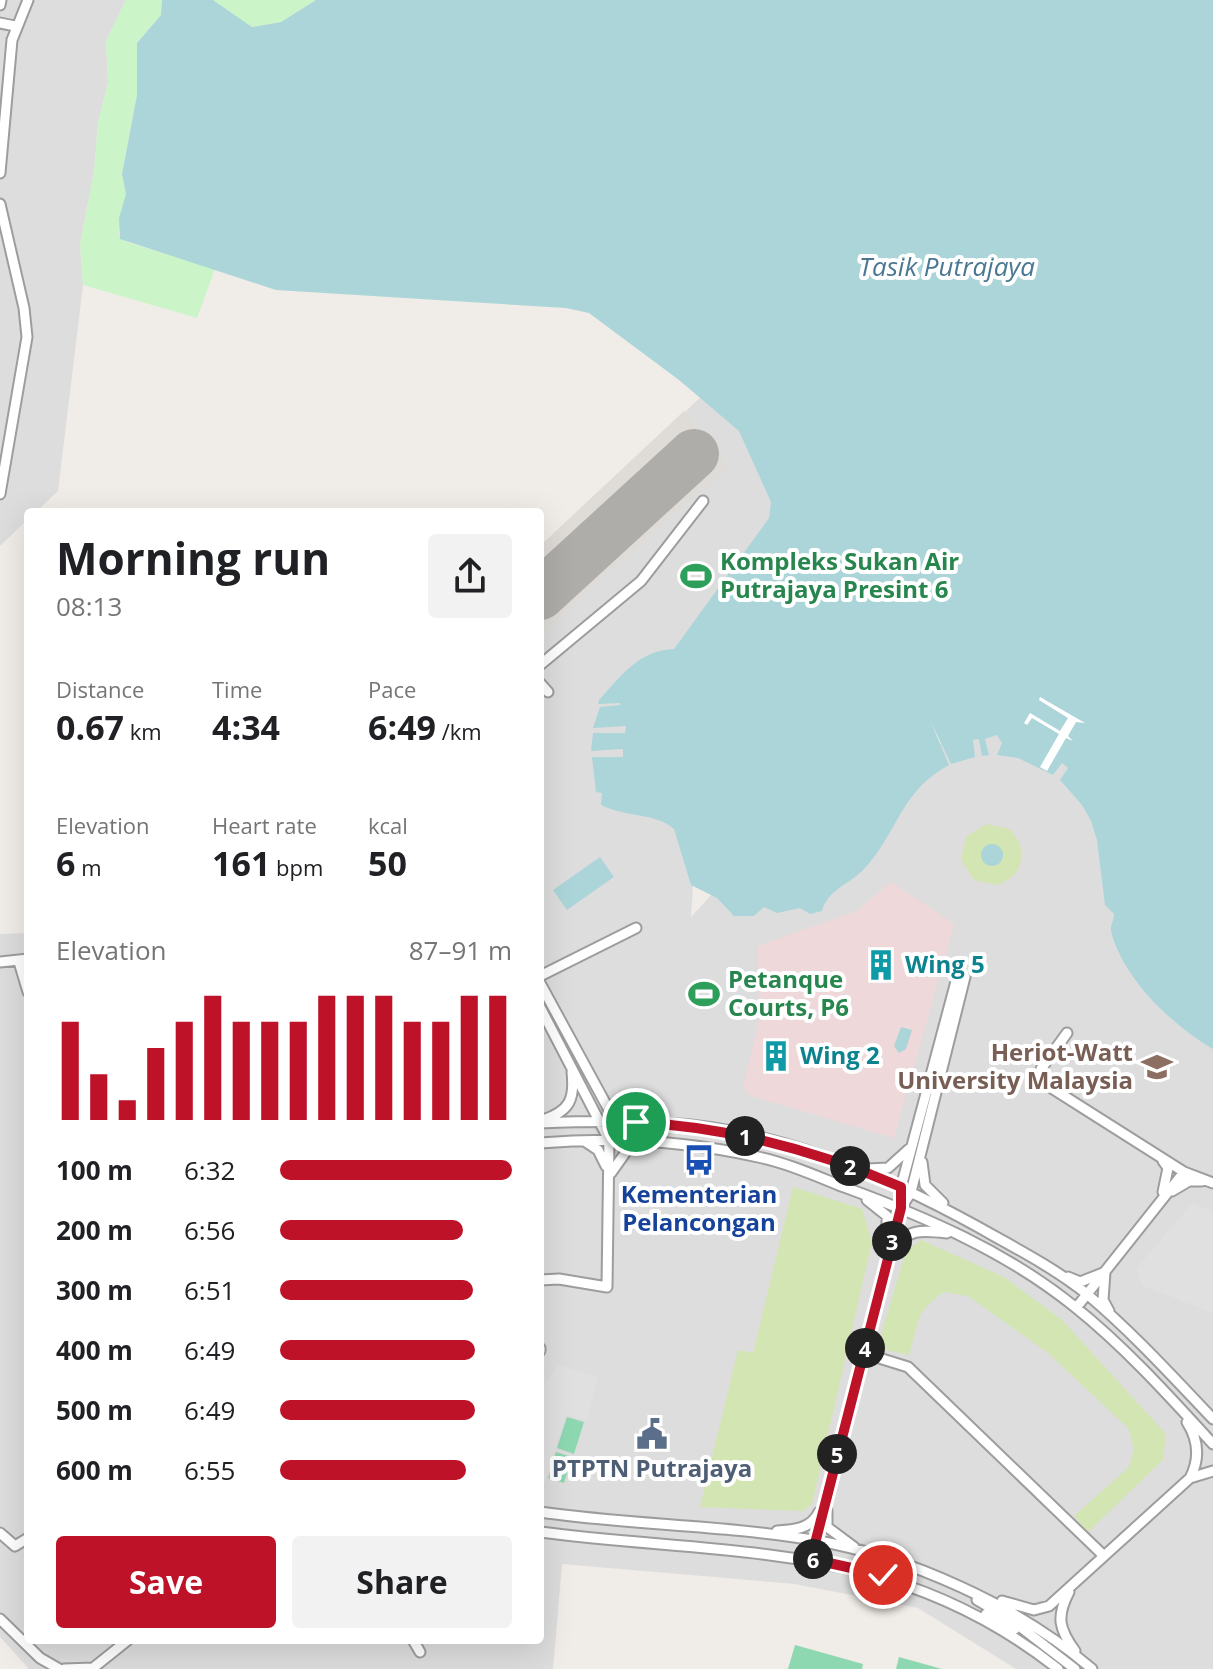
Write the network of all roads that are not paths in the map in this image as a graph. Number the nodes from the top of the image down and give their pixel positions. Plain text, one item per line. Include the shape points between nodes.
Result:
1 (28, 0) edge
2 (0, 23) edge
3 (15, 26) junction
4 (0, 173) edge
5 (0, 204) edge
6 (0, 493) edge
7 (703, 501) dead end
8 (544, 662) edge
9 (544, 688) edge
10 (548, 692) dead end
11 (636, 928) dead end
12 (23, 960) edge
13 (0, 962) edge
14 (544, 974) edge
15 (962, 975) dead end
16 (544, 990) edge
17 (544, 1014) edge
18 (1067, 1033) dead end
19 (572, 1065) junction
20 (544, 1120) edge
21 (602, 1121) junction
22 (615, 1121) junction
23 (544, 1122) edge
24 (578, 1140) junction
25 (609, 1140) junction
26 (544, 1143) edge
27 (662, 1143) junction
28 (918, 1146) junction
29 (1156, 1153) junction
30 (860, 1169) junction
31 (1184, 1172) junction
32 (609, 1177) junction
33 (829, 1181) junction
34 (1211, 1182) edge
35 (901, 1187) junction
36 (911, 1192) junction
37 (1161, 1199) junction
38 (901, 1208) junction
39 (962, 1218) junction
40 (957, 1234) junction
41 (886, 1262) junction
42 (1053, 1272) junction
43 (1105, 1272) junction
44 (544, 1280) edge
45 (1087, 1294) junction
46 (1076, 1308) junction
47 (1114, 1319) junction
48 (863, 1353) junction
49 (1182, 1387) junction
50 (1173, 1400) junction
51 (1213, 1410) edge
52 (1213, 1419) edge
53 (1213, 1444) edge
54 (1213, 1471) edge
55 (1190, 1478) junction
56 (827, 1496) junction
57 (544, 1512) edge
58 (722, 1530) junction
59 (544, 1532) edge
60 (0, 1533) edge
61 (754, 1533) junction
62 (24, 1540) edge
63 (815, 1540) junction
64 (721, 1549) junction
65 (1103, 1555) junction
66 (871, 1556) junction
67 (811, 1559) junction
68 (934, 1575) junction
69 (1070, 1589) junction
70 (930, 1592) junction
71 (0, 1619) edge
72 (24, 1642) edge
73 (26, 1644) edge
74 (123, 1644) edge
75 (415, 1644) edge
76 (1046, 1647) junction
77 (420, 1652) dead end
78 (1079, 1665) edge
79 (61, 1669) edge
80 (1058, 1669) edge
81 (1092, 1669) edge

1 - 3 street
2 - 3 street
3 - 4 street
5 - 6 street via 27,337
7 - 8 street via 641,581
9 - 10 street
11 - 14 street
12 - 13 street
15 - 28 street
16 - 22 street
17 - 19 street
18 - 29 street via 1041,1069 1042,1082
19 - 20 street via 575,1096 560,1114
19 - 21 street
21 - 22 street
21 - 23 street
21 - 25 street
22 - 25 street
22 - 30 street via 693,1125
24 - 25 street
24 - 26 street
24 - 32 street via 598,1150
25 - 27 street
25 - 32 street
27 - 32 street via 628,1149
27 - 33 street via 759,1157
28 - 30 street via 888,1168
28 - 35 street
28 - 36 street
28 - 39 street via 925,1185
29 - 31 street
29 - 37 street via 1168,1168
30 - 35 street
31 - 34 street
31 - 37 street
32 - 44 street via 607,1287
33 - 38 street
33 - 41 street via 887,1216
34 - 37 street via 1189,1181
35 - 36 street
35 - 38 street
36 - 38 street
36 - 39 street
37 - 43 street
38 - 40 street
38 - 41 street
39 - 42 street
40 - 41 street via 910,1233
40 - 46 street via 1018,1266
41 - 48 street
42 - 43 street via 1080,1282
42 - 45 street
43 - 45 street
43 - 47 street via 1103,1300
45 - 46 street
45 - 47 street
46 - 50 street
47 - 49 street
48 - 56 street
48 - 65 street via 912,1370
49 - 51 street
49 - 52 street
50 - 53 street
50 - 55 street via 1196,1436 1197,1463
54 - 55 street
55 - 65 street
56 - 61 street via 816,1519 799,1530
56 - 63 street
56 - 66 street via 827,1527
57 - 58 street
58 - 61 street
58 - 64 street
59 - 64 street
60 - 62 street via 15,1546
61 - 63 street
63 - 66 street
63 - 67 street
64 - 67 street
65 - 69 street
66 - 68 street
66 - 76 street via 982,1603
67 - 70 street
68 - 69 street via 1034,1610 1049,1606
68 - 78 street via 991,1600
69 - 78 street via 1062,1607 1061,1632
70 - 76 street
70 - 80 street via 987,1621
71 - 72 street
73 - 79 street
74 - 79 street via 93,1668
75 - 77 street
76 - 78 street
78 - 81 street

